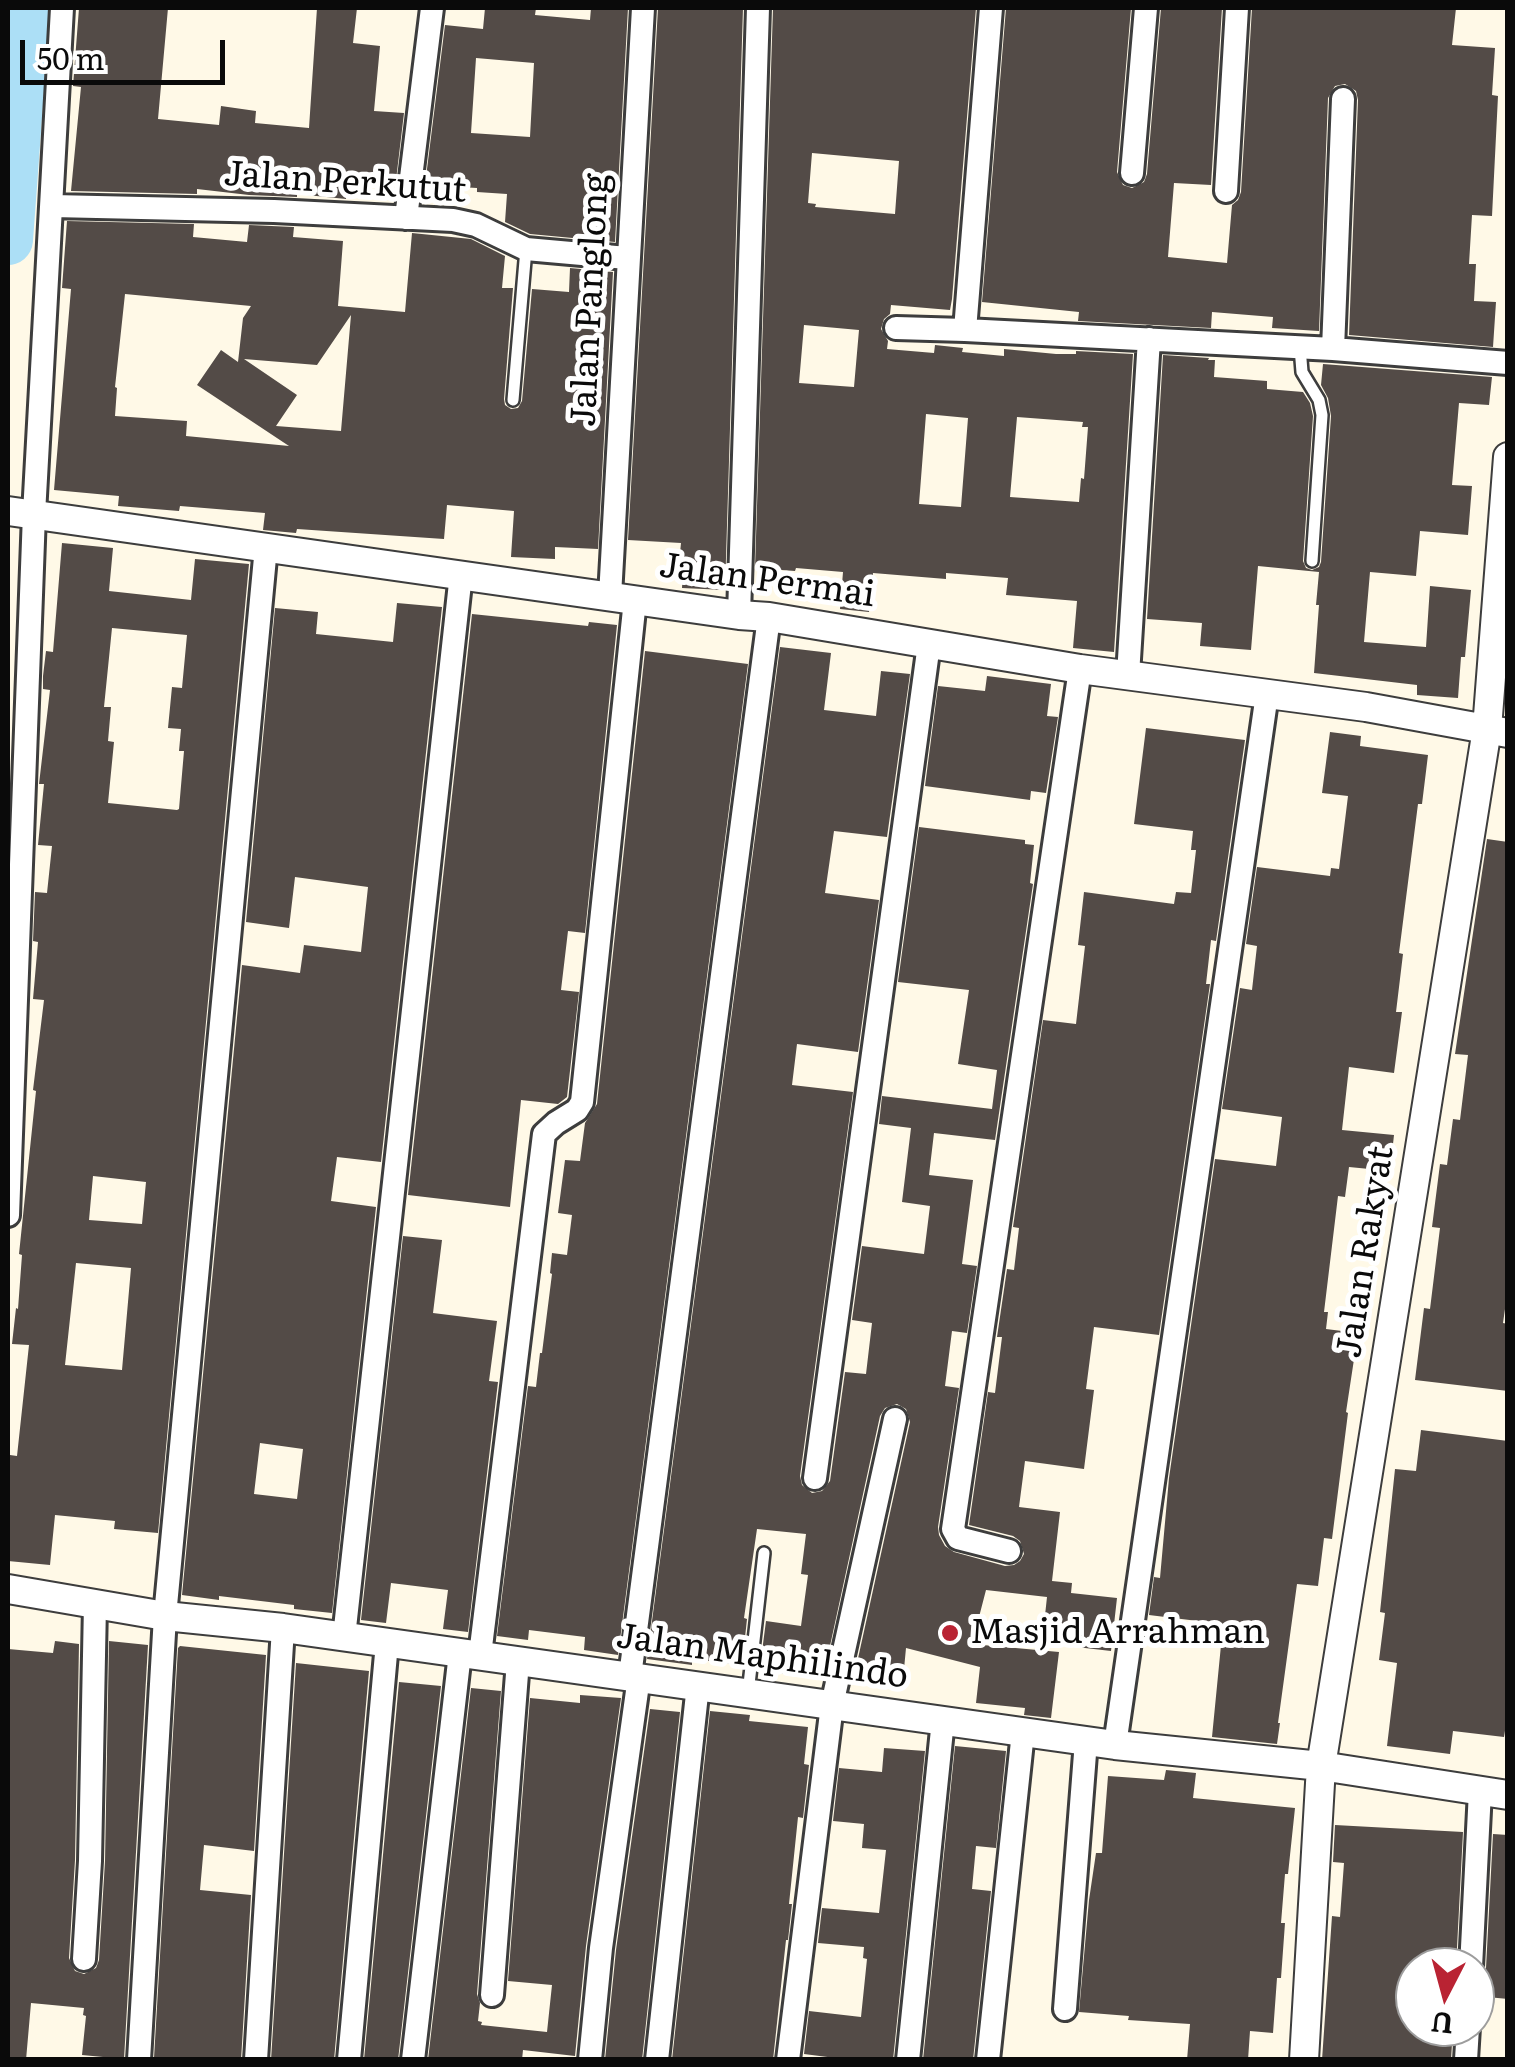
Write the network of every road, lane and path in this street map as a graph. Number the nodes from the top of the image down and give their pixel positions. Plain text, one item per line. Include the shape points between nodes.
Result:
1 (62, 8) edge
2 (432, 8) edge
3 (642, 8) edge
4 (758, 8) edge
5 (991, 8) edge
6 (1146, 8) edge
7 (1237, 8) edge
8 (1342, 99) dead end
9 (1132, 173) dead end
10 (1226, 192) dead end
11 (53, 206) junction
12 (406, 218) junction
13 (526, 249) junction
14 (627, 258) junction
15 (896, 328) dead end
16 (965, 330) junction
17 (1148, 340) junction
18 (1300, 347) junction
19 (1334, 349) junction
20 (1508, 363) edge
21 (512, 400) dead end
22 (1508, 457) edge
23 (24, 513) edge
24 (266, 547) junction
25 (1312, 561) dead end
26 (461, 574) junction
27 (622, 598) junction
28 (739, 614) junction
29 (768, 617) junction
30 (929, 644) junction
31 (1080, 669) junction
32 (1128, 675) junction
33 (1267, 694) junction
34 (1498, 731) edge
35 (8, 1215) edge
36 (895, 1419) dead end
37 (815, 1478) dead end
38 (1009, 1551) dead end
39 (764, 1553) dead end
40 (8, 1589) edge
41 (95, 1604) junction
42 (165, 1616) junction
43 (283, 1628) junction
44 (344, 1637) junction
45 (388, 1643) junction
46 (470, 1654) junction
47 (518, 1660) junction
48 (634, 1677) junction
49 (698, 1686) junction
50 (748, 1693) junction
51 (832, 1705) junction
52 (943, 1720) junction
53 (1023, 1732) junction
54 (1086, 1741) junction
55 (1115, 1745) junction
56 (1322, 1766) junction
57 (1500, 1790) edge
58 (1474, 1947) edge
59 (84, 1959) dead end
60 (492, 1995) dead end
61 (1065, 2009) dead end
62 (139, 2060) edge
63 (256, 2060) edge
64 (349, 2060) edge
65 (413, 2060) edge
66 (590, 2060) edge
67 (657, 2060) edge
68 (788, 2060) edge
69 (908, 2060) edge
70 (988, 2060) edge
71 (1304, 2060) edge

1 - 11 street
2 - 12 street
3 - 14 street, Jalan Panglong
4 - 28 street
5 - 16 street
6 - 9 street
7 - 10 street
8 - 19 street
11 - 12 street, Jalan Perkutut
11 - 23 street
12 - 13 street, Jalan Perkutut via 476,225
13 - 14 street, Jalan Perkutut
13 - 21 lane
14 - 27 street, Jalan Panglong
15 - 16 street
16 - 17 street
17 - 18 street
17 - 32 street
18 - 19 street
18 - 25 lane via 1300,366 1322,415
19 - 20 street
22 - 34 street, Jalan Rakyat
23 - 24 street, Jalan Permai
23 - 35 street
24 - 26 street, Jalan Permai
24 - 42 street
26 - 27 street, Jalan Permai
26 - 44 street
27 - 28 street, Jalan Permai
27 - 46 street, Jalan Panglong via 582,1102 544,1134
28 - 29 street, Jalan Permai
29 - 30 street, Jalan Permai
29 - 48 street
30 - 31 street, Jalan Permai
30 - 37 street
31 - 32 street, Jalan Permai
31 - 38 street via 953,1529 958,1538
32 - 33 street, Jalan Permai
33 - 34 street, Jalan Permai
33 - 55 street
34 - 56 street, Jalan Rakyat
36 - 51 street
39 - 50 lane
40 - 41 street, Jalan Maphilindo
41 - 42 street, Jalan Maphilindo
41 - 59 street
42 - 43 street, Jalan Maphilindo
42 - 62 street
43 - 44 street, Jalan Maphilindo
43 - 63 street
44 - 45 street, Jalan Maphilindo
45 - 46 street, Jalan Maphilindo
45 - 64 street
46 - 47 street, Jalan Maphilindo
46 - 65 street, Jalan Panglong
47 - 48 street, Jalan Maphilindo
47 - 60 street
48 - 49 street, Jalan Maphilindo
48 - 66 street
49 - 50 street, Jalan Maphilindo
49 - 67 street
50 - 51 street, Jalan Maphilindo
51 - 52 street, Jalan Maphilindo
51 - 68 street
52 - 53 street, Jalan Maphilindo
52 - 69 street
53 - 54 street, Jalan Maphilindo
53 - 70 street
54 - 55 street, Jalan Maphilindo
54 - 61 street
55 - 56 street, Jalan Maphilindo
56 - 57 street, Jalan Maphilindo
56 - 71 street, Jalan Rakyat
57 - 58 street

